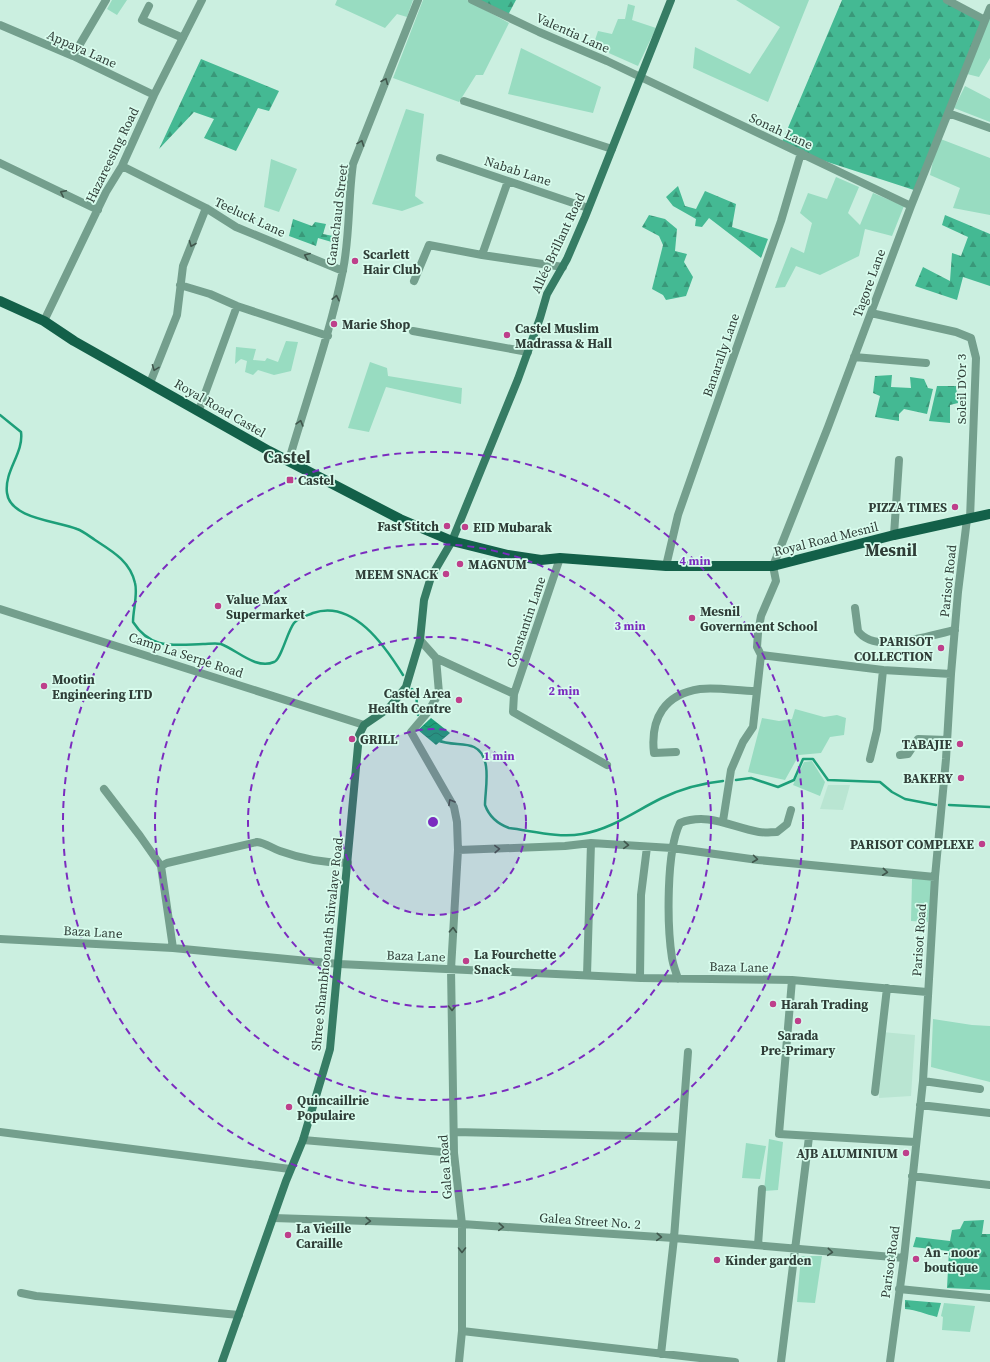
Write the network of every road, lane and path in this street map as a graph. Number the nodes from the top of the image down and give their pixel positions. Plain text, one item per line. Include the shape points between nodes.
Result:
1 (106, 0) edge
2 (202, 0) edge
3 (418, 0) edge
4 (472, 0) edge
5 (671, 0) edge
6 (947, 0) edge
7 (149, 6) dead end
8 (990, 9) edge
9 (985, 20) junction
10 (0, 25) edge
11 (183, 38) junction
12 (73, 56) junction
13 (640, 77) junction
14 (154, 95) junction
15 (464, 101) dead end
16 (948, 114) junction
17 (990, 128) edge
18 (612, 150) junction
19 (801, 153) junction
20 (440, 158) dead end
21 (0, 162) edge
22 (122, 166) junction
23 (508, 181) junction
24 (911, 206) junction
25 (206, 208) junction
26 (588, 208) junction
27 (98, 210) junction
28 (482, 255) junction
29 (562, 267) junction
30 (343, 270) junction
31 (414, 281) dead end
32 (180, 285) junction
33 (0, 301) edge
34 (236, 306) junction
35 (871, 313) junction
36 (44, 322) junction
37 (413, 330) dead end
38 (328, 336) junction
39 (528, 352) junction
40 (854, 357) junction
41 (926, 363) dead end
42 (150, 383) junction
43 (200, 410) junction
44 (289, 460) junction
45 (899, 460) dead end
46 (990, 514) edge
47 (968, 519) junction
48 (894, 535) junction
49 (452, 541) junction
50 (560, 558) junction
51 (666, 566) junction
52 (773, 566) junction
53 (855, 608) dead end
54 (0, 609) edge
55 (955, 630) junction
56 (420, 640) junction
57 (761, 655) junction
58 (436, 658) junction
59 (884, 670) junction
60 (950, 674) junction
61 (756, 691) junction
62 (514, 694) junction
63 (364, 725) junction
64 (947, 740) junction
65 (676, 752) dead end
66 (900, 755) dead end
67 (870, 759) dead end
68 (607, 765) dead end
69 (104, 789) dead end
70 (791, 810) dead end
71 (723, 821) junction
72 (591, 843) junction
73 (647, 847) junction
74 (672, 848) junction
75 (458, 850) junction
76 (348, 863) junction
77 (161, 866) junction
78 (935, 877) junction
79 (0, 939) edge
80 (173, 948) junction
81 (339, 964) junction
82 (451, 969) junction
83 (587, 975) junction
84 (641, 978) junction
85 (678, 978) junction
86 (792, 980) junction
87 (887, 988) junction
88 (927, 992) junction
89 (688, 1052) dead end
90 (922, 1081) junction
91 (980, 1089) dead end
92 (875, 1092) dead end
93 (920, 1105) junction
94 (990, 1113) edge
95 (0, 1132) edge
96 (454, 1132) junction
97 (681, 1137) junction
98 (809, 1137) junction
99 (302, 1140) junction
100 (915, 1142) junction
101 (454, 1153) junction
102 (290, 1169) junction
103 (912, 1176) junction
104 (990, 1185) edge
105 (762, 1189) dead end
106 (273, 1218) junction
107 (462, 1224) junction
108 (674, 1238) junction
109 (758, 1245) junction
110 (794, 1248) junction
111 (904, 1258) junction
112 (899, 1290) junction
113 (21, 1293) dead end
114 (990, 1298) edge
115 (239, 1315) junction
116 (462, 1330) junction
117 (661, 1354) junction
118 (222, 1362) edge
119 (459, 1362) edge
120 (735, 1362) edge
121 (781, 1362) edge
122 (890, 1362) edge

1 - 12 street
2 - 11 street, Hazareesing Road
30 -> 3 street, Ganachaud Street via 348,239 353,164
4 - 13 street, Valentia Lane
5 - 13 street, Allée Brillant Road
6 - 9 street
7 - 11 street via 142,20
8 - 9 street, Tagore Lane
9 - 16 street, Tagore Lane
10 - 12 street, Appaya Lane
11 - 14 street, Hazareesing Road
12 - 14 street, Appaya Lane
13 - 18 street, Allée Brillant Road
13 - 19 street, Sonah Lane
14 - 22 street, Hazareesing Road
15 - 18 street
16 - 17 street
16 - 24 street, Tagore Lane
18 - 26 street, Allée Brillant Road
19 - 24 street, Sonah Lane
19 - 51 street, Banarally Lane via 781,221 678,515
20 - 23 street, Nabab Lane
27 -> 21 street
22 - 25 street
22 - 27 street, Hazareesing Road
23 - 26 street, Nabab Lane
23 - 28 street
24 - 35 street, Tagore Lane
30 -> 25 street, Teeluck Lane via 236,227
25 -> 32 street, Teeluck Lane via 183,266
26 - 29 street, Allée Brillant Road
27 - 36 street, Hazareesing Road
28 - 29 street
28 - 31 street via 429,245
29 - 39 street, Allée Brillant Road via 547,294
38 -> 30 street, Ganachaud Street
32 - 34 street via 210,294
32 -> 42 street, Teeluck Lane via 177,315
33 - 36 main road, Royal Road Castel
34 - 38 street
34 - 43 street
35 - 40 street, Tagore Lane
35 - 47 street, Soleil D'Or 3 via 956,332 971,338 976,358
36 - 42 main road, Royal Road Castel
37 - 39 street
44 -> 38 street, Ganachaud Street via 319,355
39 - 49 street, Allée Brillant Road
40 - 41 street
40 - 52 street, Tagore Lane
42 - 43 main road, Royal Road Castel
43 - 44 main road, Royal Road Castel
44 - 49 main road, Royal Road Castel via 400,519
45 - 48 street
46 - 47 main road, Royal Road Mesnil
47 - 48 main road, Royal Road Mesnil
47 - 55 street, Parisot Road
48 - 52 main road, Royal Road Mesnil
49 - 50 main road, Royal Road Mesnil via 514,556 541,560
49 - 56 street via 432,578 424,600
50 - 51 main road, Royal Road Mesnil
50 - 62 street, Constantin Lane
51 - 52 main road, Royal Road Mesnil
52 - 57 street via 776,581 761,616 758,633 757,647
53 - 55 street via 858,631 870,641 895,642
54 - 63 street, Camp La Serpe Road
55 - 60 street, Parisot Road
56 - 58 street
56 - 63 street via 406,687 389,708
57 - 59 street
57 - 61 street
58 - 62 street
75 -> 58 street, Galea Road via 454,807 411,731 428,712 439,693
59 - 60 street
59 - 67 street via 877,730
60 - 64 street, Parisot Road
61 - 65 street via 702,689 685,692 666,704 656,720 654,752
61 - 71 street via 753,727 743,742 731,770
62 - 68 street via 513,712
63 - 76 street, Shree Shambhoonath Shivalaye Road via 357,742
64 - 66 street via 918,739 908,754
64 - 78 street, Parisot Road
69 - 77 street
70 - 71 street via 787,824 777,832 759,832
71 - 74 street via 693,818 680,823
72 -> 73 street
75 -> 72 street
72 - 83 street
73 - 74 street
73 - 84 street via 641,895
74 -> 78 street via 758,860
74 - 85 street via 670,932 672,959
82 -> 75 street, Galea Road
76 - 77 street via 329,863 311,859 257,842
76 - 81 street, Shree Shambhoonath Shivalaye Road
77 - 80 street
78 - 88 street, Parisot Road
79 - 80 street, Baza Lane
80 - 81 street, Baza Lane
81 - 82 street, Baza Lane
81 - 99 street, Shree Shambhoonath Shivalaye Road via 330,1049
82 - 83 street, Baza Lane
82 -> 96 street, Galea Road
83 - 84 street, Baza Lane
84 - 85 street, Baza Lane
85 - 86 street, Baza Lane
86 - 87 street, Baza Lane
86 - 98 street via 779,1134
87 - 88 street, Baza Lane
87 - 92 street
88 - 90 street, Parisot Road
89 - 97 street
90 - 91 street
90 - 93 street, Parisot Road
93 - 94 street
93 - 100 street, Parisot Road
95 - 102 street
96 - 97 street
96 - 101 street, Galea Road
97 - 108 street
98 - 100 street
98 - 110 street
99 - 101 street
99 - 102 street, Shree Shambhoonath Shivalaye Road
100 - 103 street, Parisot Road
101 - 107 street, Galea Road
102 - 106 street, Shree Shambhoonath Shivalaye Road
103 - 104 street
103 - 111 street, Parisot Road
105 - 109 street
106 -> 107 street, Galea Street No. 2
106 - 115 street, Shree Shambhoonath Shivalaye Road
107 -> 108 street, Galea Street No. 2
107 -> 116 street, Galea Road
108 - 109 street, Galea Street No. 2
108 - 117 street
109 - 110 street, Galea Street No. 2
110 -> 111 street, Galea Street No. 2
110 - 121 street
111 - 112 street, Parisot Road
112 - 114 street
112 - 122 street, Parisot Road
113 - 115 street
115 - 118 street, Shree Shambhoonath Shivalaye Road
116 - 117 street
116 - 119 street, Galea Road
117 - 120 street

